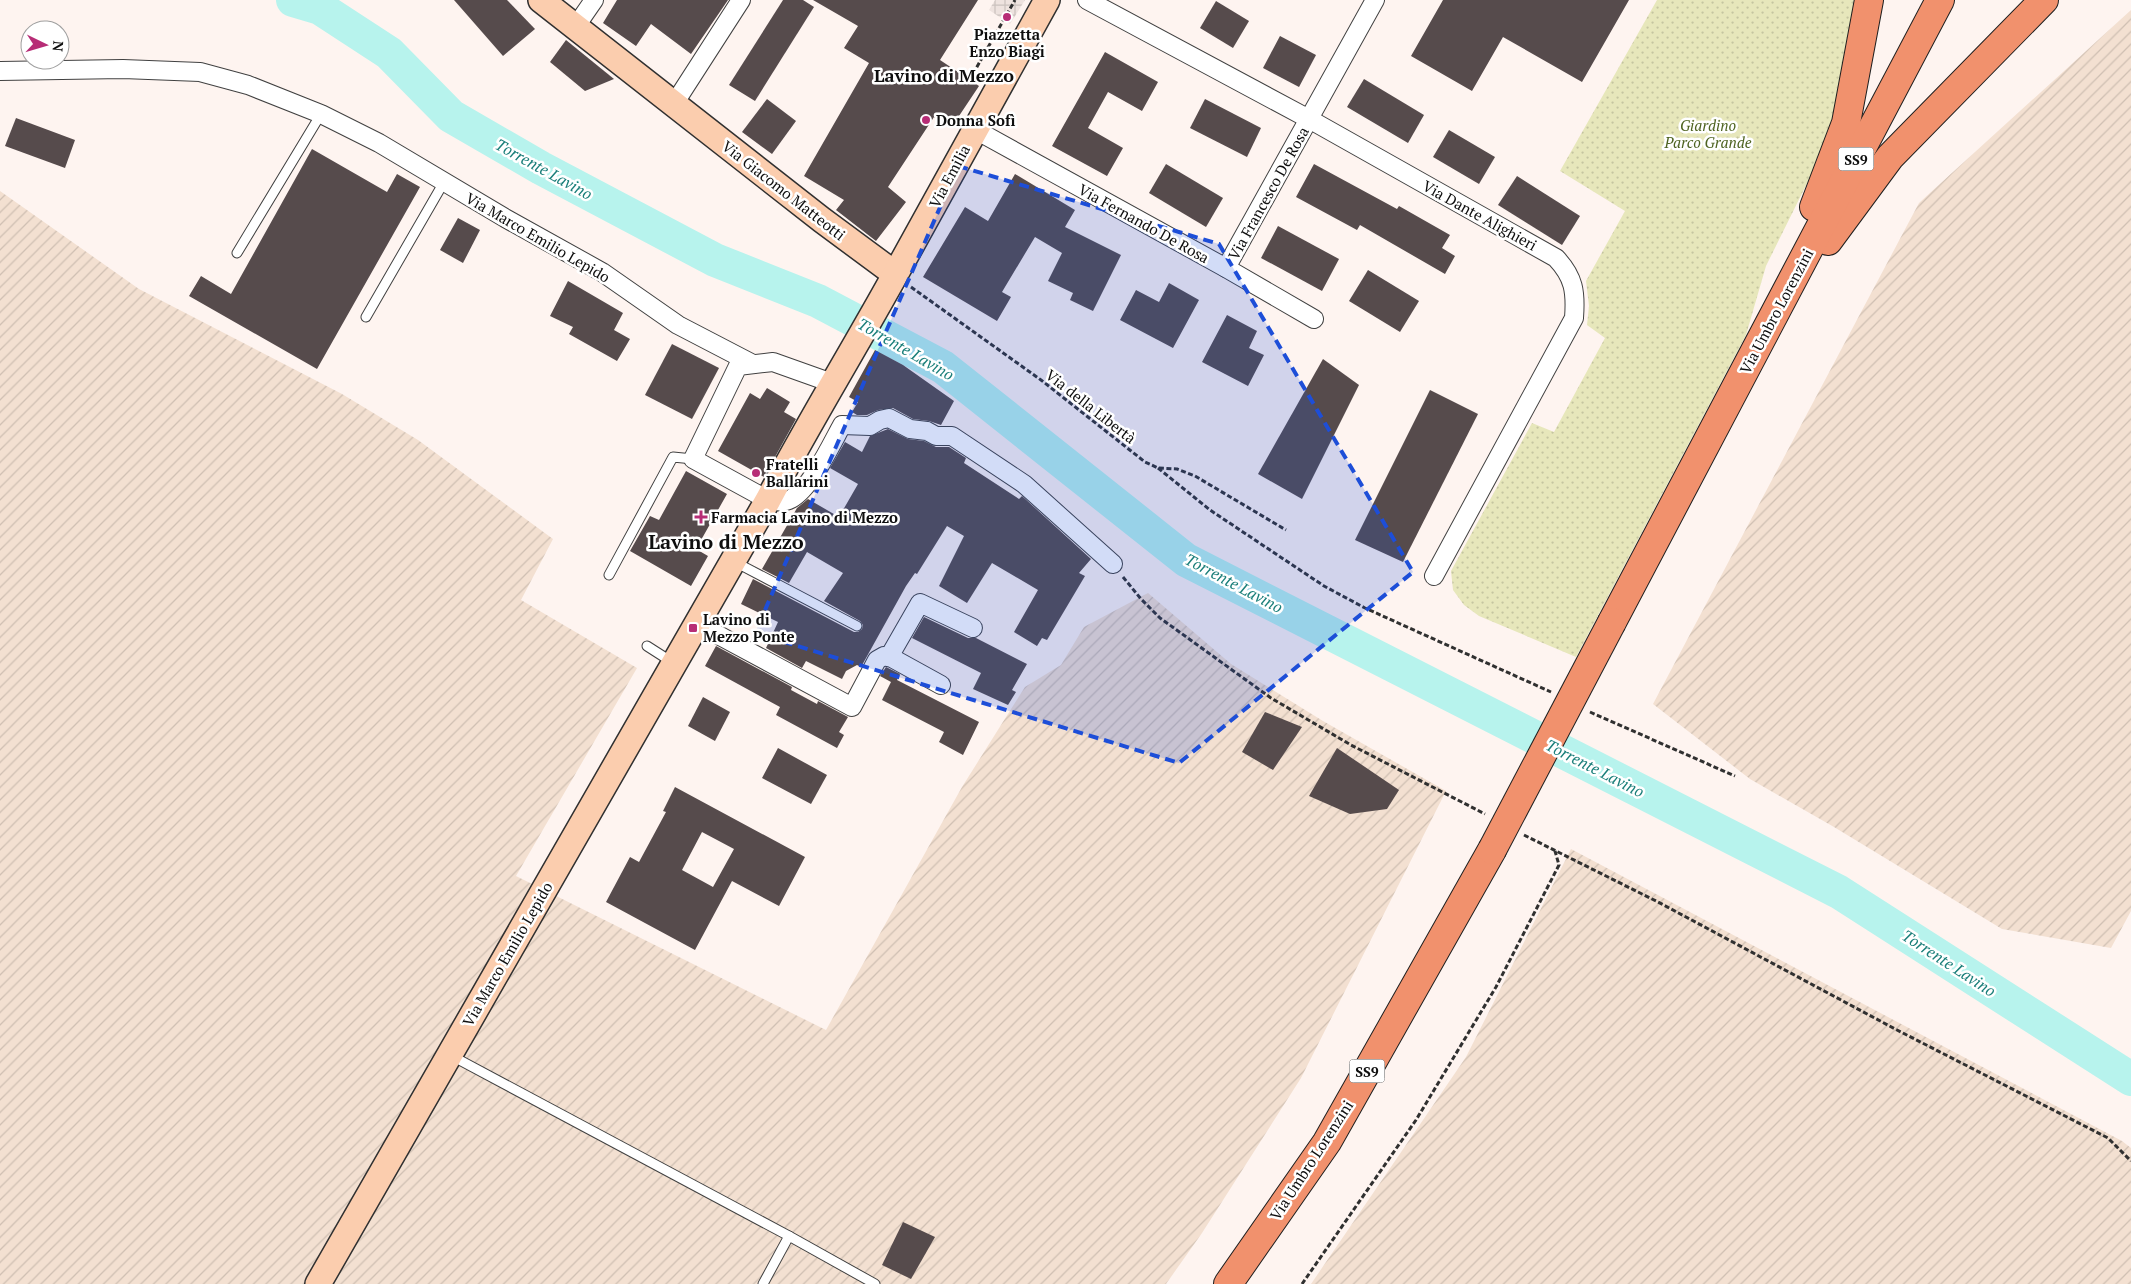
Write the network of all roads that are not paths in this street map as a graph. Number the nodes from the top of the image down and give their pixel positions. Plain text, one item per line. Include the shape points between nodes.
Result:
1 (541, 0) edge
2 (594, 0) edge
3 (742, 0) edge
4 (1047, 0) edge
5 (1087, 0) edge
6 (1375, 0) edge
7 (1869, 0) edge
8 (1940, 0) edge
9 (2044, 0) edge
10 (576, 26) junction
11 (0, 71) edge
12 (674, 104) junction
13 (321, 114) junction
14 (1309, 119) junction
15 (974, 129) junction
16 (444, 182) junction
17 (237, 253) dead end
18 (1226, 268) junction
19 (892, 280) junction
20 (366, 317) dead end
21 (1314, 319) dead end
22 (1772, 319) junction
23 (753, 364) junction
24 (832, 384) junction
25 (693, 459) junction
26 (768, 500) junction
27 (732, 561) junction
28 (1113, 564) road end
29 (609, 575) dead end
30 (1434, 576) dead end
31 (696, 623) junction
32 (858, 626) dead end
33 (973, 628) dead end
34 (647, 646) dead end
35 (889, 657) junction
36 (673, 663) junction
37 (940, 685) dead end
38 (450, 1054) junction
39 (788, 1236) junction
40 (318, 1284) edge
41 (763, 1284) edge
42 (875, 1284) edge
43 (1228, 1284) edge

1 - 10 main road, Via Giacomo Matteotti
2 - 10 street
3 - 12 street
4 - 15 main road, Via Emilia
5 - 14 street, Via Dante Alighieri
6 - 14 street, Via Francesco De Rosa
7 - 22 main road via 1846,123
8 - 22 main road, Via Umbro Lorenzini / SS9
9 - 22 main road via 1890,157
10 - 12 main road, Via Giacomo Matteotti
11 - 13 street, Via Marco Emilio Lepido via 123,69 200,72 248,85
12 - 19 main road, Via Giacomo Matteotti via 822,220
13 - 16 street, Via Marco Emilio Lepido via 380,142
13 - 17 lane
14 - 18 street, Via Francesco De Rosa
14 - 30 street, Via Dante Alighieri via 1556,258 1569,272 1576,298 1574,318
15 - 18 street, Via Fernando De Rosa
15 - 19 main road, Via Emilia
16 - 20 lane
16 - 23 street, Via Marco Emilio Lepido via 602,272 678,325
18 - 21 street, Via Fernando De Rosa
19 - 24 main road, Via Marco Emilio Lepido
22 - 43 main road, Via Umbro Lorenzini / SS9, bridge via 1492,850 1327,1142
23 - 24 street, Via Marco Emilio Lepido via 773,362
23 - 25 street, Via Marco Emilio Lepido via 738,366
24 - 26 main road, Via Marco Emilio Lepido
25 - 26 street
25 - 29 lane via 673,457
26 - 27 main road, Via Marco Emilio Lepido
26 - 28 street via 781,502 794,497 816,472 842,425 870,426 889,418 910,429 936,436 952,436 1024,484
27 - 31 main road, Via Marco Emilio Lepido
27 - 32 lane
31 - 35 street via 852,708 877,660
31 - 36 main road, Via Marco Emilio Lepido
33 - 35 street via 920,603
34 - 36 lane
35 - 37 street
36 - 38 main road, Via Marco Emilio Lepido
38 - 39 lane
38 - 40 main road, Via Marco Emilio Lepido
39 - 41 lane
39 - 42 lane

